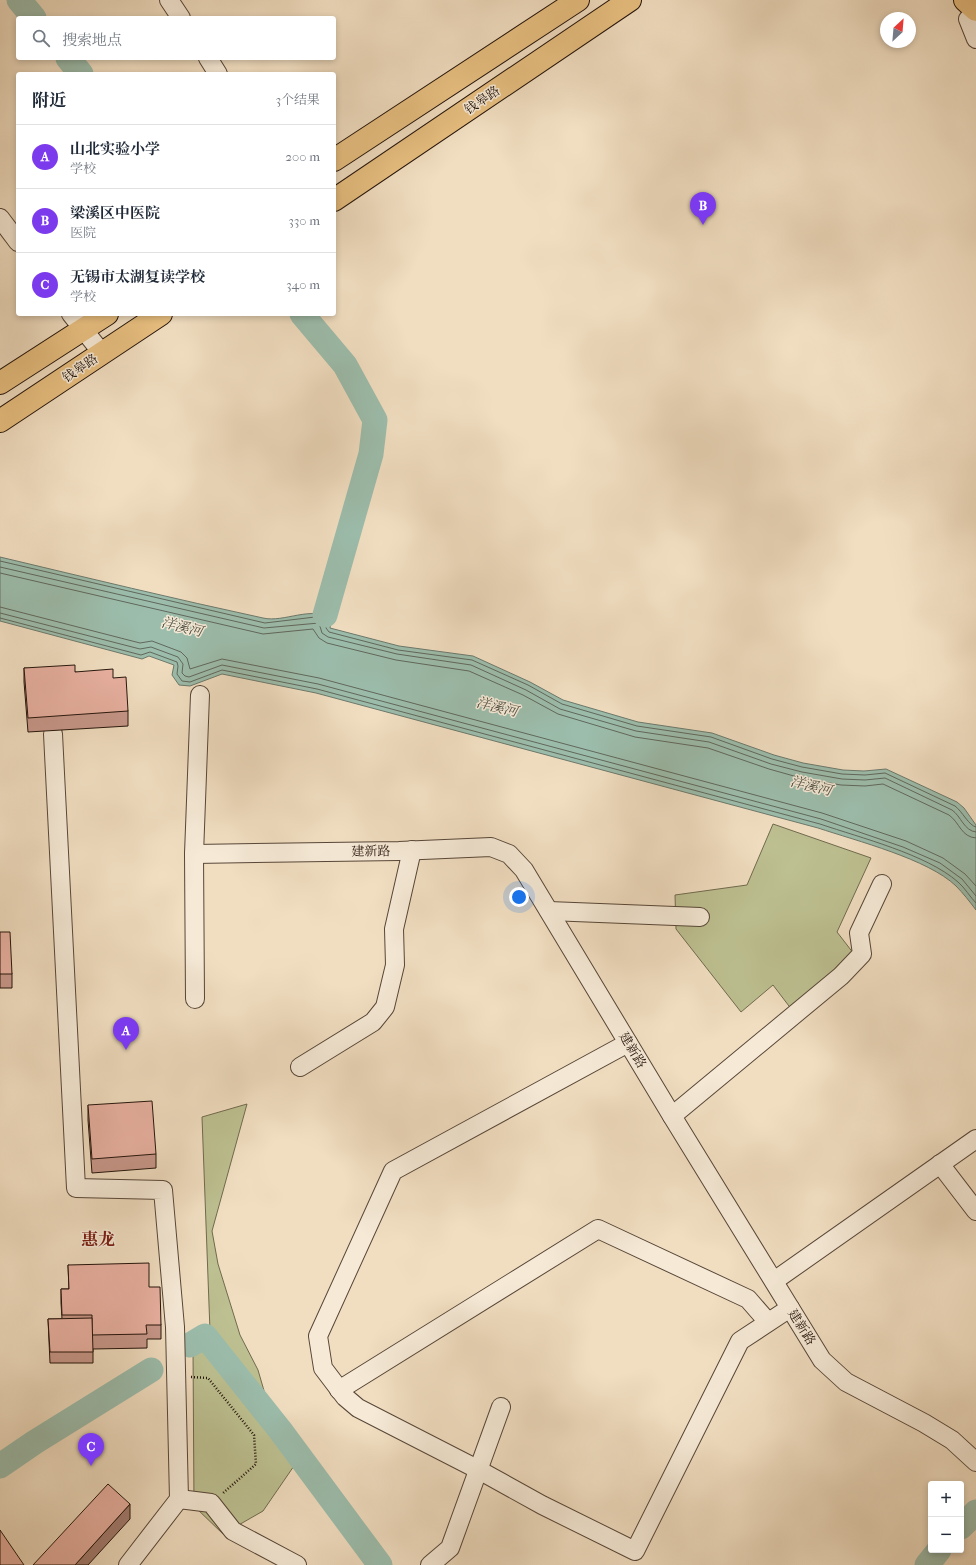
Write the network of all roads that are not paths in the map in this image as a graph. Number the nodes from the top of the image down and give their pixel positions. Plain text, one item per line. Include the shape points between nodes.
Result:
1 (169, 0) edge
2 (578, 0) edge
3 (630, 0) edge
4 (970, 10) edge
5 (180, 16) edge
6 (976, 39) edge
7 (209, 60) edge
8 (217, 72) edge
9 (336, 159) edge
10 (336, 199) edge
11 (0, 218) edge
12 (16, 239) edge
13 (100, 316) edge
14 (158, 316) edge
15 (78, 322) edge
16 (102, 353) junction
17 (0, 384) edge
18 (1, 414) edge
19 (200, 695) dead end
20 (53, 734) dead end
21 (412, 850) junction
22 (194, 854) junction
23 (882, 884) dead end
24 (549, 911) junction
25 (700, 917) dead end
26 (195, 999) dead end
27 (628, 1043) junction
28 (300, 1067) dead end
29 (672, 1116) junction
30 (976, 1139) edge
31 (940, 1164) junction
32 (976, 1211) edge
33 (774, 1281) junction
34 (790, 1308) junction
35 (768, 1322) junction
36 (339, 1390) junction
37 (500, 1406) dead end
38 (976, 1462) edge
39 (477, 1469) junction
40 (179, 1499) junction
41 (639, 1558) edge
42 (128, 1565) edge
43 (297, 1565) edge
44 (430, 1565) edge

1 - 5 street
2 - 9 main road
3 - 10 main road, 钱皋路
4 - 6 street
7 - 8 street
11 - 12 street
13 - 15 main road
14 - 16 main road, 钱皋路
15 - 16 street
15 - 17 main road
16 - 18 main road, 钱皋路
19 - 22 street
20 - 40 street via 76,1188 163,1190 175,1327
21 - 22 street, 建新路
21 - 24 street, 建新路 via 491,847 509,854 524,870
21 - 28 street via 394,929 395,965 385,1007 372,1022
22 - 26 street
23 - 29 street via 859,933 862,954 841,976
24 - 25 street
24 - 27 street, 建新路
27 - 29 street, 建新路
27 - 36 street via 393,1171 318,1336 323,1368
29 - 33 street, 建新路
30 - 31 street
31 - 32 street
31 - 33 street
33 - 34 street, 建新路
34 - 35 street
34 - 38 street, 建新路 via 822,1360 846,1382 952,1440
35 - 36 street via 748,1299 598,1229
35 - 41 street via 740,1341
36 - 39 street via 358,1408
37 - 39 street
39 - 41 street
39 - 44 street via 450,1548
40 - 42 street
40 - 43 street via 211,1503 233,1531

